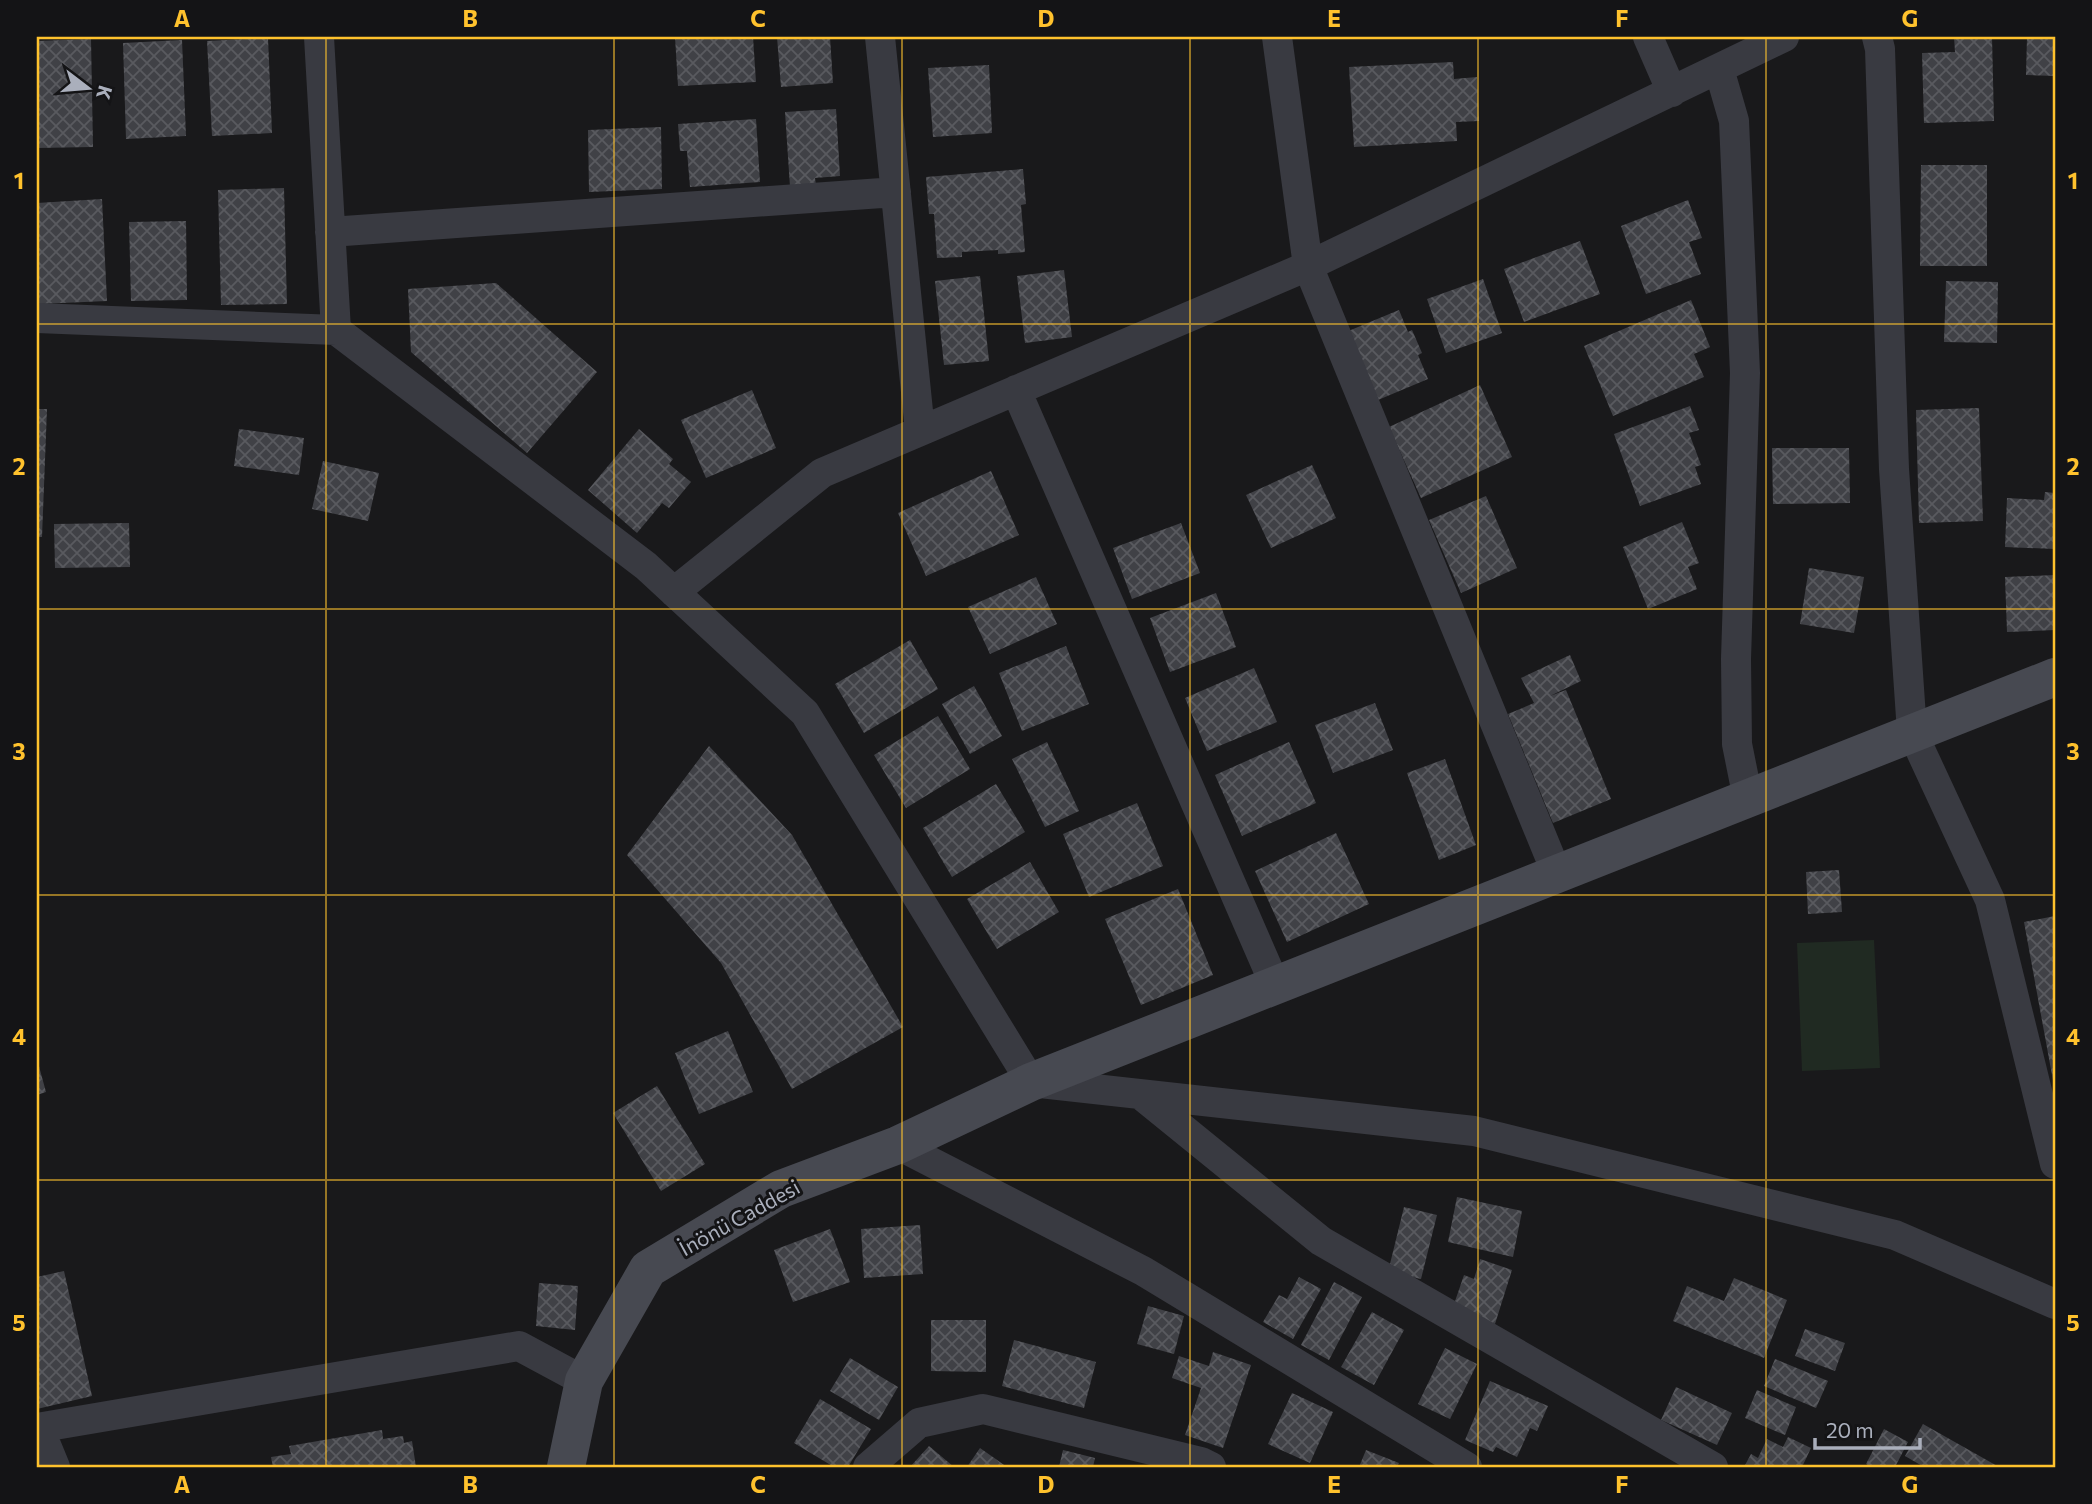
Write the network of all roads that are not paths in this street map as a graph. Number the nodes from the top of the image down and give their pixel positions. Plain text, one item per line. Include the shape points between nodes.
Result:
1 (319, 37) edge
2 (880, 37) edge
3 (1278, 37) edge
4 (1648, 37) edge
5 (1784, 37) edge
6 (1877, 37) edge
7 (1719, 69) junction
8 (1672, 92) junction
9 (896, 191) junction
10 (330, 232) junction
11 (1308, 266) junction
12 (37, 318) edge
13 (336, 330) junction
14 (1016, 390) junction
15 (920, 431) junction
16 (674, 592) junction
17 (2055, 677) edge
18 (1912, 732) junction
19 (1748, 799) junction
20 (1557, 874) junction
21 (1275, 985) junction
22 (1031, 1082) junction
23 (1140, 1094) junction
24 (898, 1145) junction
25 (2055, 1164) edge
26 (2055, 1304) edge
27 (584, 1381) junction
28 (38, 1428) edge
29 (55, 1467) edge
30 (566, 1467) edge
31 (868, 1467) edge
32 (1211, 1467) edge
33 (1466, 1467) edge
34 (1713, 1467) edge

1 - 10 street
2 - 9 street
3 - 11 street
4 - 8 street
5 - 7 street
6 - 18 street via 1894,469
7 - 8 street
7 - 19 street via 1734,121 1744,360 1736,659 1737,744
8 - 11 street
9 - 10 street
9 - 15 street
10 - 13 street
11 - 14 street
11 - 20 street
12 - 13 street
13 - 16 street
14 - 15 street
14 - 21 street
15 - 16 street via 822,473
16 - 22 street via 805,713
17 - 18 main road, İnönü Caddesi
18 - 19 main road, İnönü Caddesi
18 - 25 street via 1990,900
19 - 20 main road, İnönü Caddesi
20 - 21 main road, İnönü Caddesi
21 - 22 main road, İnönü Caddesi
22 - 23 street
22 - 24 main road, İnönü Caddesi
23 - 26 street via 1474,1131 1895,1235
23 - 34 street via 1321,1241
24 - 27 main road, İnönü Caddesi via 781,1189 648,1269
24 - 33 street via 1143,1271
27 - 28 street via 519,1346
27 - 30 main road, İnönü Caddesi
28 - 29 street
31 - 32 street via 919,1423 983,1409

